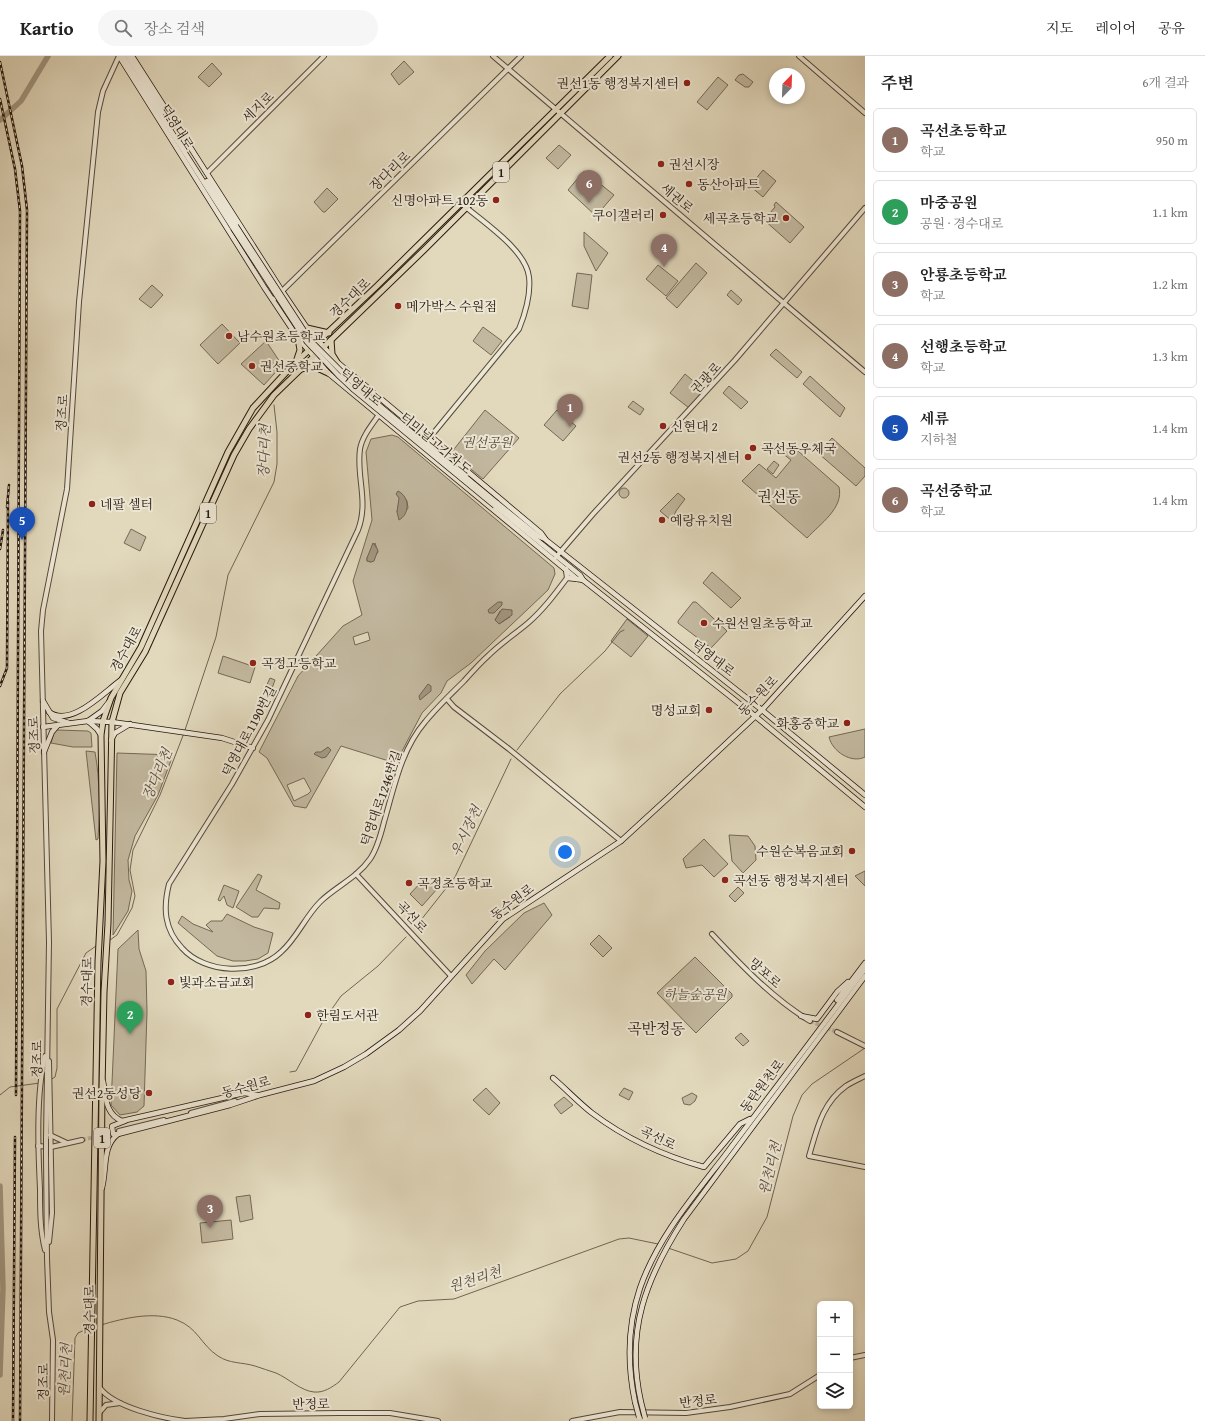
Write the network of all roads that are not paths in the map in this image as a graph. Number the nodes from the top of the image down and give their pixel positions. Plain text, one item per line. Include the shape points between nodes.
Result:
1 (119, 56) edge
2 (123, 56) edge
3 (128, 56) edge
4 (132, 56) edge
5 (324, 56) edge
6 (494, 56) edge
7 (521, 56) edge
8 (610, 56) edge
9 (618, 56) edge
10 (623, 56) edge
11 (799, 56) edge
12 (614, 62) junction
13 (509, 68) junction
14 (557, 109) junction
15 (865, 113) edge
16 (562, 114) junction
17 (166, 120) junction
18 (207, 172) junction
19 (216, 186) junction
20 (204, 193) junction
21 (461, 203) junction
22 (220, 204) junction
23 (465, 207) junction
24 (865, 208) edge
25 (234, 227) joint
26 (282, 291) junction
27 (273, 300) junction
28 (784, 302) junction
29 (307, 328) junction
30 (329, 333) junction
31 (298, 338) junction
32 (331, 340) junction
33 (319, 343) junction
34 (323, 348) junction
35 (309, 352) junction
36 (313, 357) junction
37 (337, 362) junction
38 (296, 364) junction
39 (300, 370) junction
40 (865, 372) edge
41 (328, 374) junction
42 (378, 416) junction
43 (428, 439) junction
44 (420, 451) junction
45 (496, 504) junction
46 (546, 540) junction
47 (561, 551) junction
48 (556, 557) junction
49 (566, 569) junction
50 (567, 578) junction
51 (577, 578) junction
52 (583, 580) junction
53 (865, 596) edge
54 (122, 679) junction
55 (447, 699) junction
56 (110, 700) junction
57 (43, 701) junction
58 (762, 710) junction
59 (49, 712) junction
60 (755, 716) junction
61 (88, 721) junction
62 (103, 721) junction
63 (112, 722) junction
64 (72, 723) junction
65 (130, 724) junction
66 (58, 725) junction
67 (43, 727) junction
68 (101, 736) junction
69 (110, 742) junction
70 (253, 748) junction
71 (44, 752) junction
72 (865, 795) edge
73 (865, 807) edge
74 (621, 841) junction
75 (356, 874) junction
76 (712, 934) dead end
77 (189, 956) joint
78 (865, 963) edge
79 (865, 969) edge
80 (451, 976) junction
81 (855, 976) junction
82 (865, 976) edge
83 (865, 981) edge
84 (801, 1016) junction
85 (810, 1021) tunnel mouth
86 (837, 1032) tunnel mouth
87 (809, 1042) junction
88 (814, 1045) junction
89 (865, 1046) edge
90 (102, 1076) junction
91 (865, 1076) edge
92 (553, 1078) dead end
93 (46, 1084) junction
94 (260, 1095) junction
95 (752, 1117) junction
96 (128, 1120) junction
97 (119, 1132) junction
98 (50, 1135) junction
99 (82, 1140) tunnel mouth
100 (67, 1143) junction
101 (61, 1145) junction
102 (38, 1146) junction
103 (51, 1147) junction
104 (51, 1157) junction
105 (865, 1167) edge
106 (102, 1188) junction
107 (47, 1258) junction
108 (865, 1355) edge
109 (853, 1357) edge
110 (817, 1377) edge
111 (100, 1388) junction
112 (120, 1403) junction
113 (99, 1413) junction
114 (640, 1419) edge
115 (646, 1419) edge
116 (52, 1421) edge
117 (90, 1421) edge
118 (99, 1421) edge
119 (185, 1421) edge
120 (438, 1421) edge
121 (572, 1421) edge

1 - 20 main road, 덕영대로
1 - 57 street, 정조로 via 103,91 97,119 79,302 67,488 43,610
2 - 17 main road
3 - 17 main road
4 - 18 main road, 덕영대로
5 - 18 street, 세지로
6 - 13 street, 세권로
7 - 13 street, 장다리로
8 - 14 main road, 경수대로 / 1
9 - 12 main road, 경수대로 / 1
10 - 12 main road, 경수대로
11 - 15 street
12 - 16 main road, 경수대로 / 1
13 - 14 street, 세권로
13 - 26 street, 장다리로
14 - 16 street, 세권로
14 - 21 main road, 경수대로 / 1
16 - 23 main road, 경수대로 / 1
16 - 28 street, 세권로
17 - 22 main road, 덕영대로
18 - 19 main road, 덕영대로
19 - 22 main road
19 - 26 main road, 덕영대로
20 - 22 main road
20 - 27 main road, 덕영대로
21 - 23 street
21 - 30 main road, 경수대로 / 1
22 - 25 main road, 덕영대로
23 - 32 main road, 경수대로 / 1
23 - 43 street via 509,244 525,264 529,278 524,318 508,345
24 - 28 street, 권광로
25 - 45 main road, 터미널고가차도, bridge via 307,342 320,357 354,390
26 - 27 street, 장다리로
26 - 29 main road, 덕영대로
27 - 31 main road, 덕영대로
28 - 40 street, 세권로
28 - 47 street, 권광로 via 735,360 592,514
29 - 30 main road
29 - 33 main road, 덕영대로
30 - 33 main road, 경수대로 / 1
31 - 35 main road, 덕영대로
31 - 38 main road via 300,350
32 - 34 main road, 경수대로 / 1
32 - 37 main road via 332,354
33 - 34 main road, 덕영대로
33 - 35 main road, 경수대로 / 1
34 - 36 main road, 경수대로 / 1
34 - 37 main road, 덕영대로
35 - 36 main road, 덕영대로
35 - 38 main road, 경수대로 / 1
36 - 39 main road, 경수대로 / 1
36 - 41 main road, 덕영대로
37 - 43 main road, 덕영대로
38 - 54 main road, 경수대로 / 1 via 253,408 243,424 141,647
39 - 41 main road via 313,366
39 - 63 main road, 경수대로 / 1 via 261,411 234,454 145,652 120,693
41 - 42 main road, 덕영대로
42 - 44 main road, 덕영대로
42 - 70 street, 덕영대로1190번길 via 360,448 359,464 364,510 358,530 272,714
43 - 44 street
43 - 46 main road, 덕영대로
44 - 49 main road, 덕영대로
45 - 46 main road, 덕영대로
45 - 48 main road, 덕영대로
46 - 47 main road, 덕영대로
47 - 48 street, 권광로
47 - 58 main road, 덕영대로
48 - 52 main road, 덕영대로
49 - 50 main road
49 - 51 main road, 덕영대로
50 - 51 main road
50 - 55 street, 덕영대로1246번길 via 544,608 488,655
51 - 52 main road, 덕영대로
52 - 60 main road, 덕영대로
53 - 58 main road, 동수원로
54 - 56 main road, 경수대로 / 1
54 - 59 main road via 80,711 64,716
55 - 74 street
55 - 75 street, 덕영대로1246번길 via 424,722 402,760 379,839 370,859
56 - 61 main road via 102,711
56 - 62 main road, 경수대로 / 1
57 - 59 main road
57 - 67 street, 정조로
58 - 60 main road, 동수원로
58 - 72 main road, 덕영대로
59 - 64 main road via 57,720
60 - 73 main road, 덕영대로
60 - 74 main road, 동수원로
61 - 62 main road
61 - 64 main road
61 - 68 main road via 98,729
62 - 63 main road
62 - 68 main road, 경수대로 / 1
63 - 65 main road
63 - 69 main road, 경수대로 / 1
64 - 66 main road
65 - 69 main road via 115,733
65 - 70 main road via 222,738
66 - 67 main road
66 - 71 main road via 52,732
67 - 71 street, 정조로
68 - 117 main road, 경수대로 / 1 via 103,851 98,962
69 - 90 main road, 경수대로 / 1 via 108,932
70 - 77 street, 덕영대로1190번길 via 169,884 165,898 165,916 179,945
71 - 93 street, 정조로 via 49,942
74 - 80 main road, 동수원로 via 503,919
75 - 77 street, 덕영대로1246번길 via 320,902 282,952 272,959 244,968 222,968 202,963
75 - 80 street, 곡선로
76 - 84 street, 망포로 via 738,962
78 - 81 main road
79 - 87 main road, 동탄원천로
80 - 94 main road, 동수원로 via 420,1011 366,1054 314,1081
81 - 84 main road via 837,992 817,1019
81 - 87 main road
82 - 88 main road, 동탄원천로
83 - 88 main road
84 - 85 street, 망포로
86 - 89 street
87 - 95 main road, 동탄원천로
88 - 115 main road, 동탄원천로, bridge via 684,1219 652,1274 636,1331 636,1372
90 - 96 main road via 107,1108 116,1119
90 - 106 main road, 경수대로 / 1
91 - 105 street via 834,1096 824,1110 809,1156
92 - 95 main road, 곡선로 via 592,1113 629,1137 672,1157 704,1167 740,1124
93 - 98 street
93 - 102 street
93 - 107 street, 정조로, bridge
94 - 96 main road via 244,1093
94 - 97 main road via 230,1105
95 - 114 main road, 동탄원천로, bridge via 679,1217 647,1272 636,1301 631,1329 630,1375
96 - 97 main road via 112,1126 114,1134
97 - 106 main road via 108,1145
98 - 100 street
98 - 103 street
99 - 100 street
100 - 101 street
101 - 103 street
101 - 104 street via 53,1151
102 - 103 street
102 - 107 street via 42,1235
103 - 104 street
104 - 107 street via 52,1212
106 - 111 main road, 경수대로 / 1 via 99,1248
107 - 116 street, 정조로 via 53,1340
108 - 109 street
110 - 121 street, 반정로 via 790,1394 730,1407 686,1413 620,1412
111 - 112 street, 반정로 via 105,1395
111 - 113 main road, 경수대로 / 1
112 - 113 street via 106,1405
112 - 119 street, 반정로 via 170,1419
113 - 118 main road, 경수대로 / 1
119 - 120 street, 반정로 via 260,1414 390,1413

